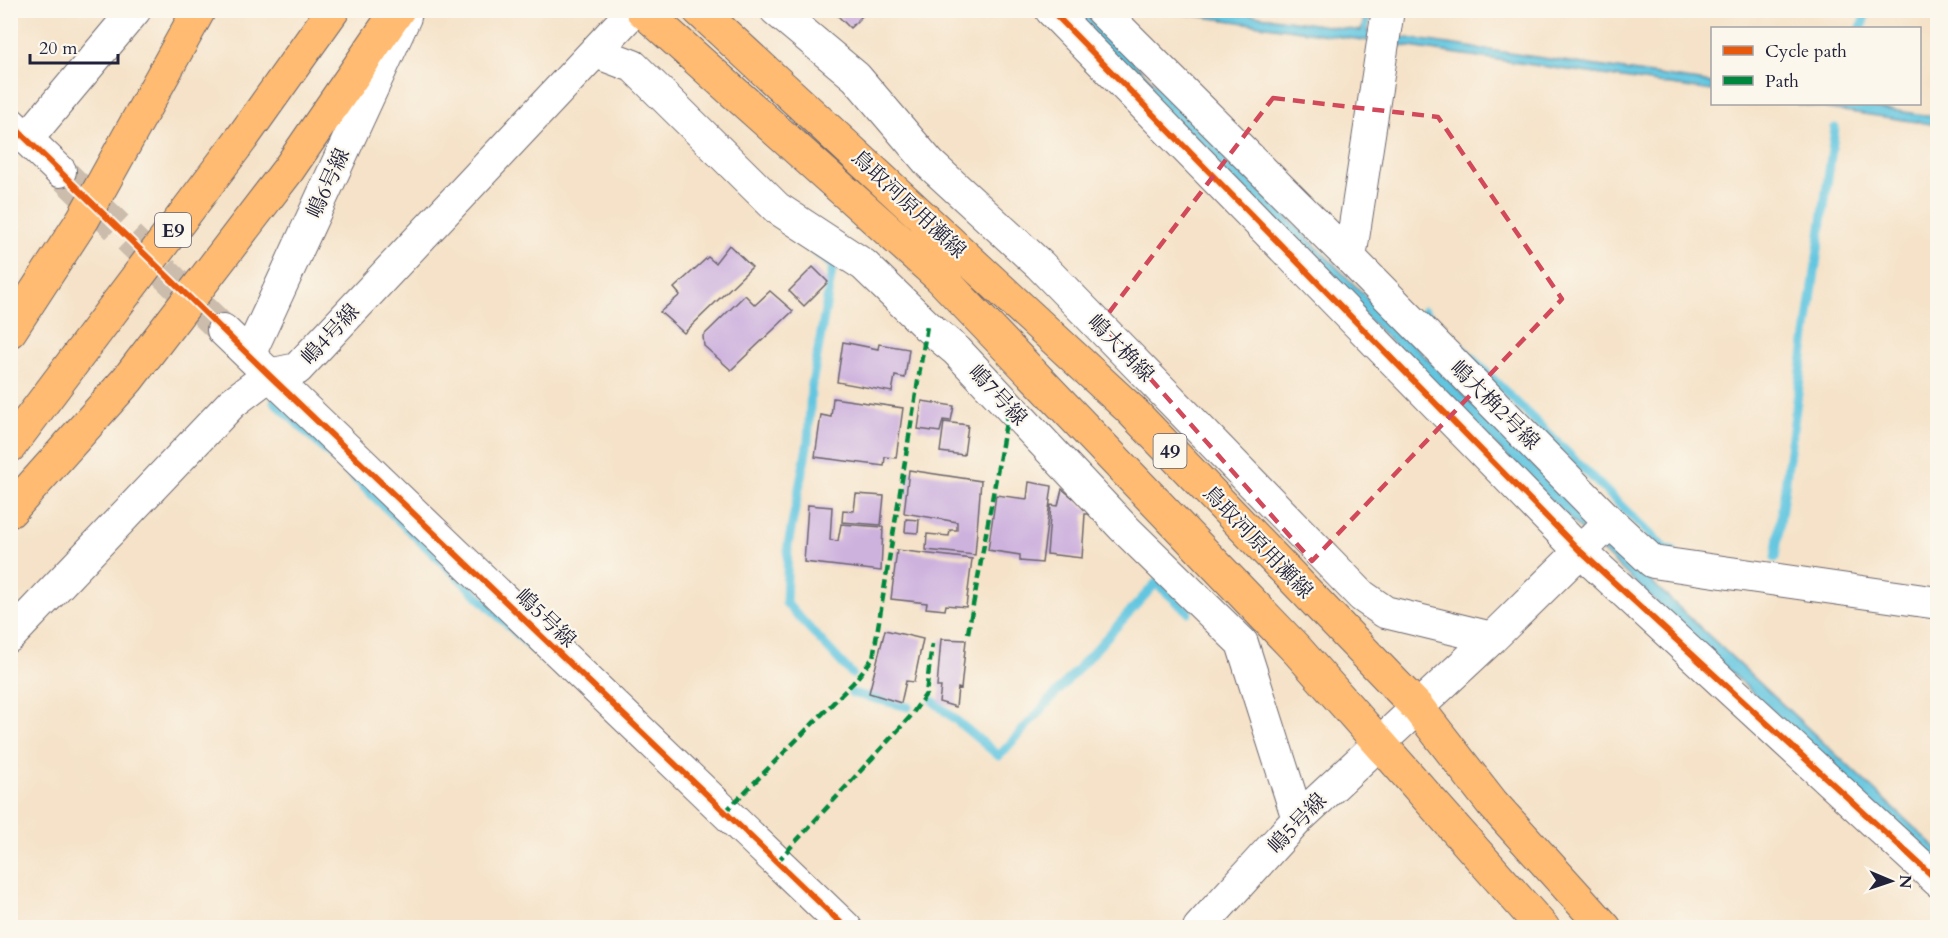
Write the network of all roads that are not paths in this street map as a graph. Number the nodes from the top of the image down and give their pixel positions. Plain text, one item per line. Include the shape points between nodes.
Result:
1 (135, 10) edge
2 (200, 10) edge
3 (312, 10) edge
4 (333, 10) edge
5 (398, 10) edge
6 (408, 10) edge
7 (634, 10) edge
8 (642, 10) edge
9 (699, 10) edge
10 (776, 10) edge
11 (1051, 10) edge
12 (1101, 10) edge
13 (1388, 10) edge
14 (596, 52) junction
15 (19, 131) edge
16 (60, 171) tunnel mouth
17 (1350, 258) junction
18 (223, 330) tunnel mouth
19 (10, 331) edge
20 (259, 365) junction
21 (10, 417) edge
22 (10, 446) edge
23 (10, 511) edge
24 (1610, 522) junction
25 (1580, 551) junction
26 (1938, 603) edge
27 (10, 636) edge
28 (1492, 638) junction
29 (1399, 724) junction
30 (1298, 819) junction
31 (1938, 881) edge
32 (846, 927) edge
33 (1199, 927) edge
34 (1543, 927) edge
35 (1605, 927) edge

1 - 15 street
2 - 19 main road via 83,219
3 - 21 main road, E9
4 - 22 main road, E9 via 242,138
5 - 23 main road via 288,170 128,379
6 - 20 street, 嶋6号線
7 - 14 street, 嶋4号線
8 - 29 main road, 鳥取河原用瀬線 / 49 via 940,277 1298,651
9 - 29 main road, 鳥取河原用瀬線 / 49 via 1130,409
10 - 28 street, 嶋大桷線 via 856,77 930,164 1040,265 1362,596 1385,612
11 - 25 street
12 - 17 street, 嶋大桷2号線
13 - 17 street
14 - 20 street, 嶋4号線 via 297,369
14 - 30 street, 嶋7号線 via 633,66 777,208 864,265 957,351 1123,527 1242,643
15 - 16 street
17 - 24 street, 嶋大桷2号線
18 - 20 street, 嶋5号線
20 - 27 street, 嶋4号線 via 232,403
20 - 32 street, 嶋5号線
24 - 25 street
24 - 26 street, 嶋大桷2号線 via 1653,562
25 - 28 street
25 - 31 street
28 - 29 street
29 - 30 street, 嶋5号線
29 - 34 main road, 鳥取河原用瀬線 / 49
29 - 35 main road, 鳥取河原用瀬線 / 49 via 1492,803
30 - 33 street, 嶋5号線

